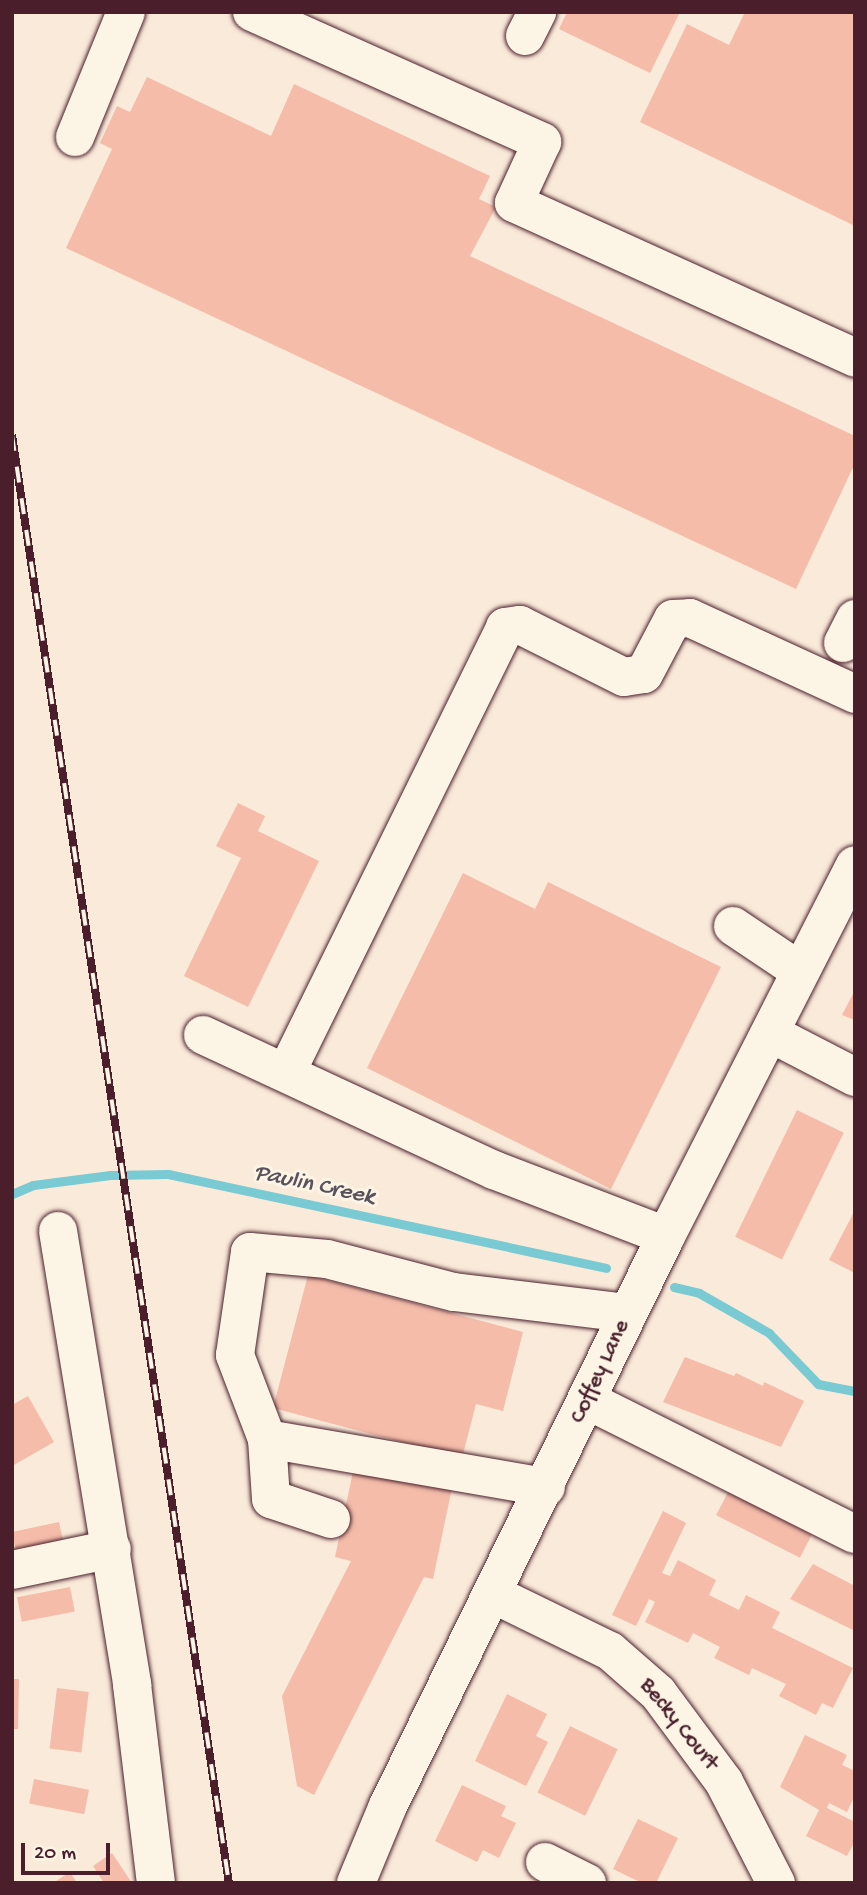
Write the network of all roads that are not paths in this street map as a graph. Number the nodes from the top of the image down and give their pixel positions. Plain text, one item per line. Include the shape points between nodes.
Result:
1 (126, 12) edge
2 (252, 12) edge
3 (75, 137) dead end
4 (855, 358) edge
5 (855, 694) edge
6 (855, 864) edge
7 (733, 926) dead end
8 (800, 971) junction
9 (770, 1033) junction
10 (203, 1035) dead end
11 (286, 1073) junction
12 (855, 1077) edge
13 (58, 1231) dead end
14 (666, 1236) junction
15 (628, 1313) junction
16 (589, 1401) junction
17 (267, 1438) junction
18 (546, 1487) junction
19 (331, 1519) dead end
20 (855, 1534) edge
21 (112, 1549) junction
22 (12, 1570) edge
23 (495, 1595) junction
24 (545, 1863) dead end
25 (156, 1883) edge
26 (356, 1883) edge
27 (587, 1883) edge
28 (776, 1883) edge

1 - 3 street
2 - 4 street via 542,142 514,202
5 - 11 street via 690,618 673,619 644,674 624,677 520,625 505,627
6 - 8 street, Coffey Lane
7 - 8 street
8 - 9 street, Coffey Lane
9 - 12 street
9 - 14 street, Coffey Lane
10 - 11 street
11 - 14 street via 494,1170
13 - 21 street
14 - 15 street, Coffey Lane
15 - 16 street, Coffey Lane
15 - 17 street via 454,1292 327,1259 250,1252 235,1355
16 - 18 street, Coffey Lane
16 - 20 street
17 - 18 street
17 - 19 street via 271,1499
18 - 23 street, Coffey Lane
21 - 22 street
21 - 25 street
23 - 26 street, Coffey Lane via 387,1808
23 - 28 street, Becky Court via 610,1651 658,1693 724,1782
24 - 27 street

